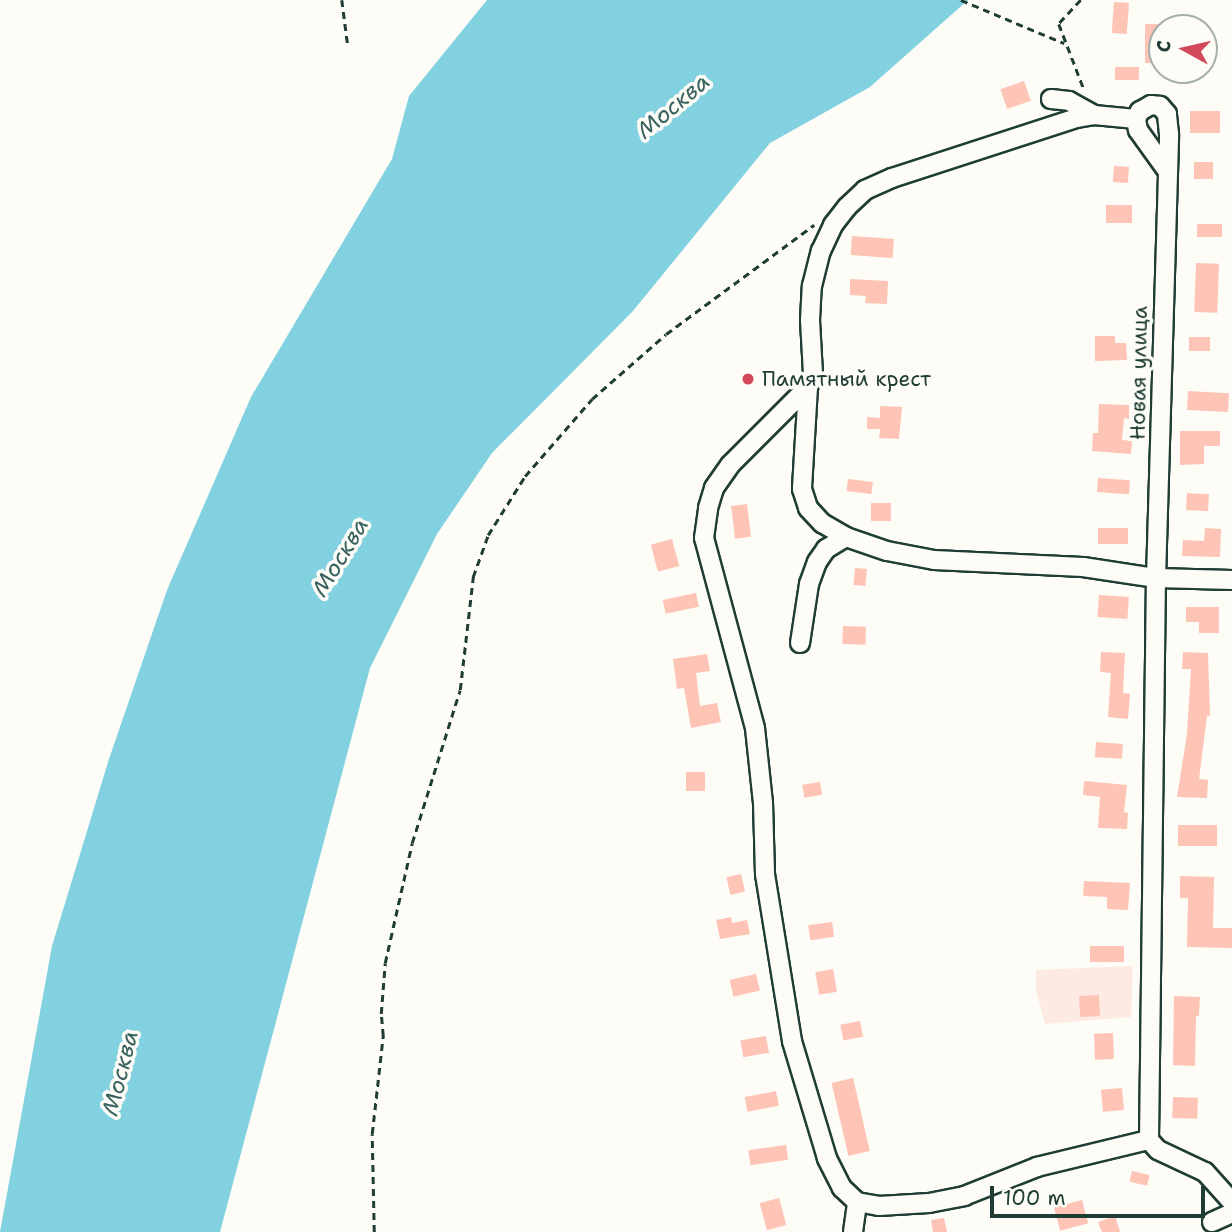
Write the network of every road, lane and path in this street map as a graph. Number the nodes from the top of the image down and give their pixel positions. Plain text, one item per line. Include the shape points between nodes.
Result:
1 (342, 0) edge
2 (961, 0) edge
3 (1081, 0) edge
4 (1066, 44) junction
5 (348, 47) dead end
6 (1084, 92) dead end
7 (1051, 99) dead end
8 (1094, 115) junction
9 (1136, 119) junction
10 (1166, 169) junction
11 (817, 224) dead end
12 (808, 387) junction
13 (846, 537) junction
14 (1156, 578) junction
15 (1232, 580) edge
16 (800, 643) dead end
17 (1149, 1140) junction
18 (857, 1202) junction
19 (1232, 1202) edge
20 (1232, 1213) edge
21 (1212, 1222) dead end
22 (374, 1232) edge
23 (853, 1232) edge

1 - 5 path
2 - 4 path
3 - 4 path via 1059,24
4 - 6 path
7 - 8 street via 1069,101
8 - 9 street
8 - 12 street via 892,178 866,190 847,207 821,251 812,286 813,374
9 - 10 street via 1138,130
9 - 10 street, Новая улица via 1151,105 1160,106 1167,114
10 - 14 street, Новая улица
11 - 22 path via 666,334 592,399 525,476 488,535 473,577 460,690 412,843 386,963 372,1133
12 - 13 street via 802,489 808,508
12 - 18 street via 713,488 704,538 755,728 765,874 792,1041 827,1158 842,1188
13 - 14 street via 887,551 934,559 1083,567
13 - 16 street via 826,549 817,562
14 - 15 street
14 - 17 street, Новая улица
17 - 18 street via 1037,1167 964,1196 879,1206
17 - 19 street via 1157,1150 1205,1172
18 - 23 street
20 - 21 street

